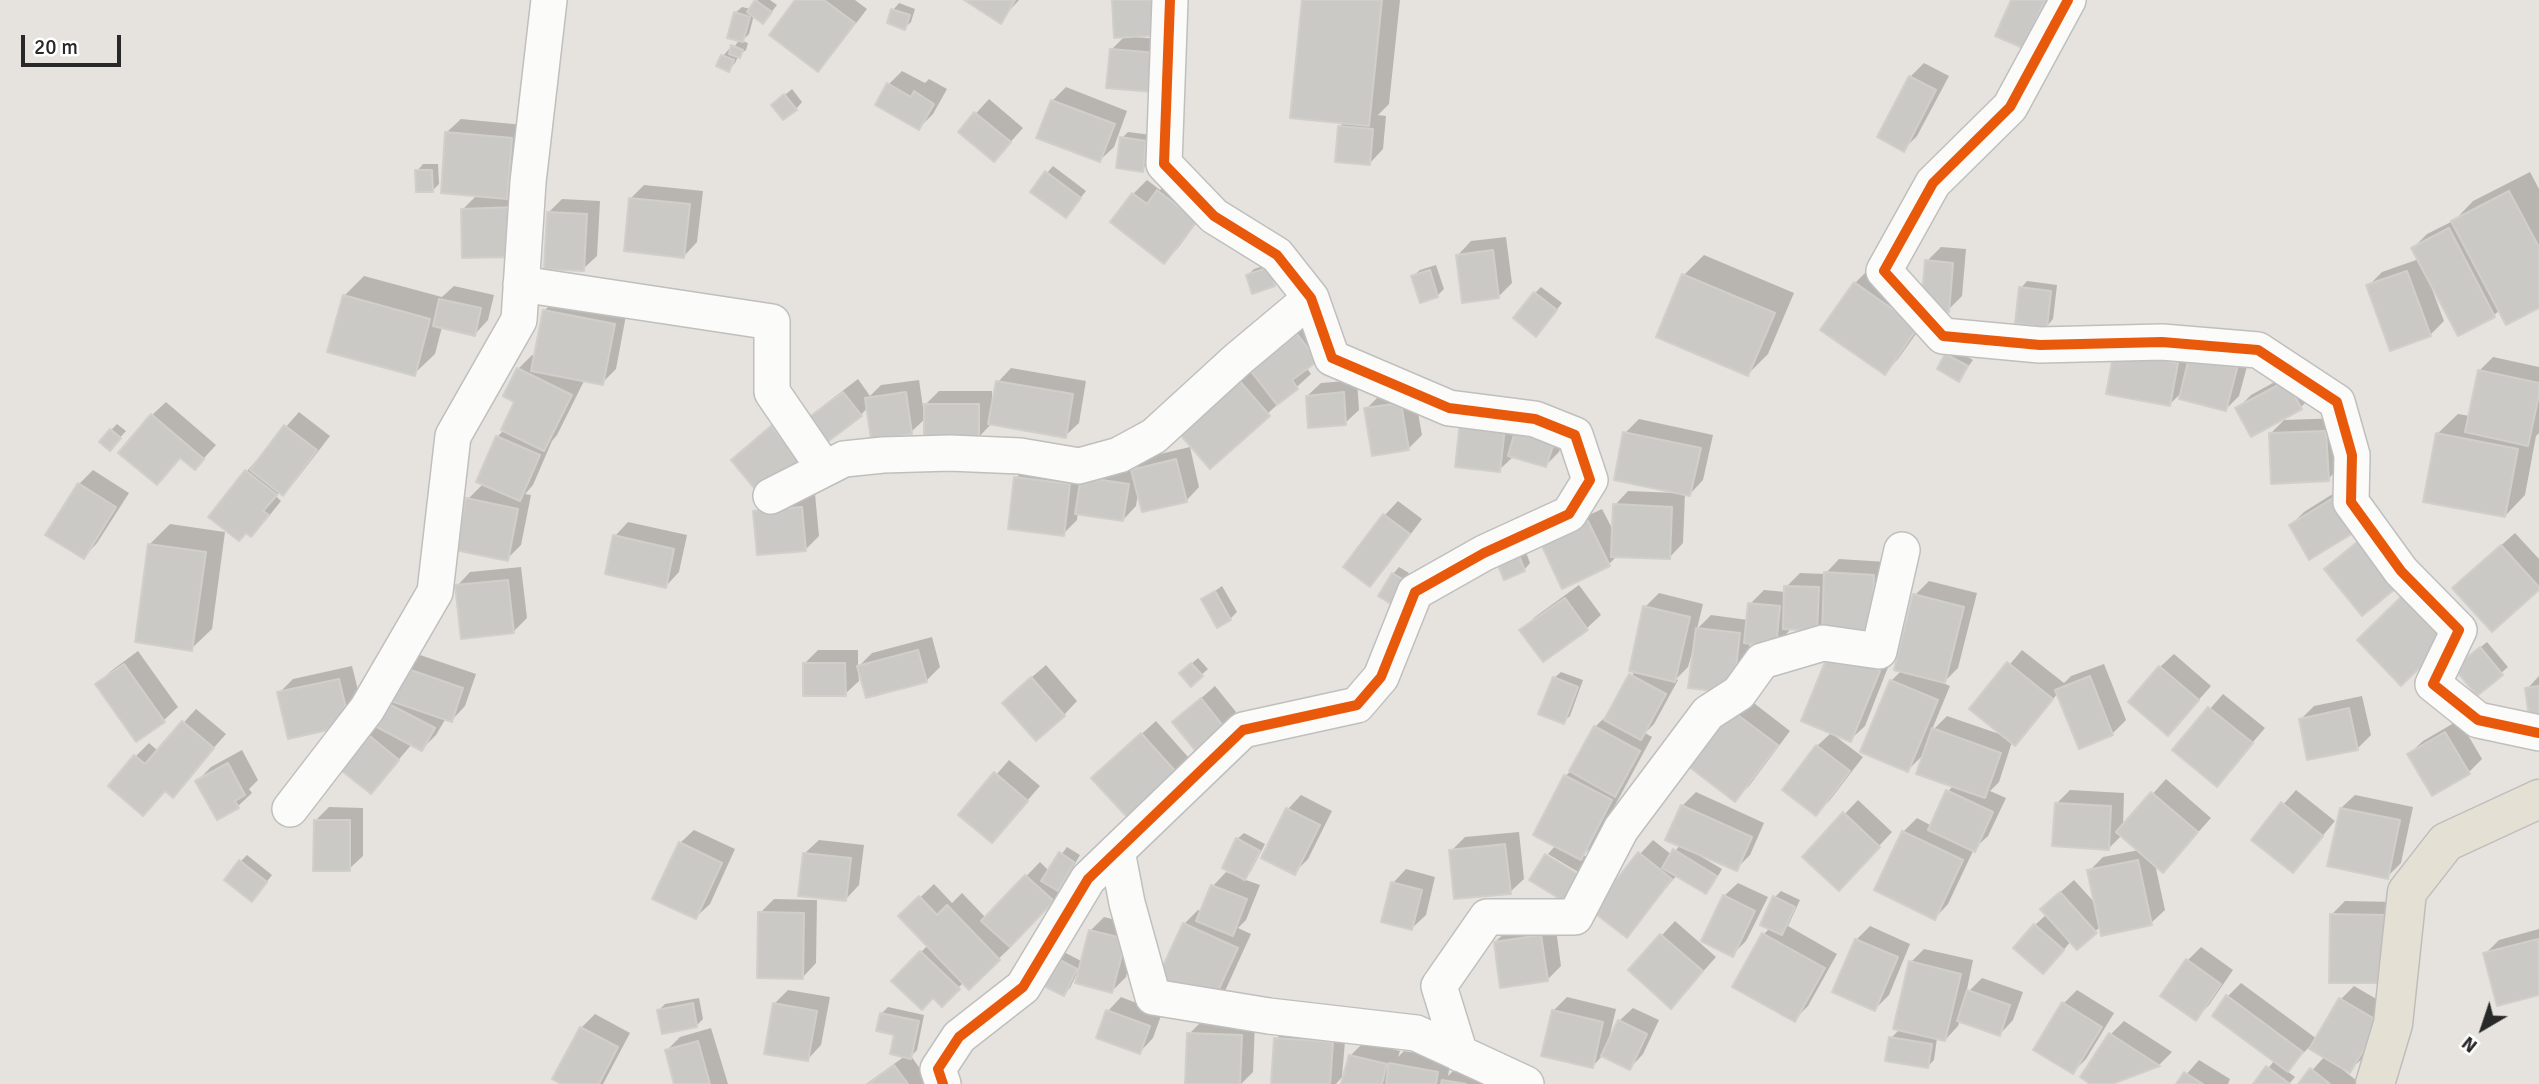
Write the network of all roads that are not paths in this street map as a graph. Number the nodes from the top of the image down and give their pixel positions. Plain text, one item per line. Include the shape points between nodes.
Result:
1 (549, 0) edge
2 (1170, 0) edge
3 (2068, 0) edge
4 (522, 284) junction
5 (1311, 298) junction
6 (824, 468) junction
7 (771, 496) dead end
8 (1902, 550) dead end
9 (2539, 733) edge
10 (2539, 799) edge
11 (290, 809) dead end
12 (1117, 851) junction
13 (1460, 1054) junction
14 (943, 1084) edge
15 (1526, 1084) edge
16 (2375, 1084) edge

1 - 4 street via 528,182
2 - 5 street via 1164,164 1214,216 1277,255
3 - 9 street via 2010,107 1933,183 1884,271 1943,337 2040,345 2162,342 2258,351 2336,402 2352,455 2351,502 2401,571 2459,630 2433,684 2478,720
4 - 6 street via 772,322 772,392
4 - 11 street via 519,320 453,436 435,592 367,709
5 - 6 street via 1154,436 1119,455 1079,466 1020,456 883,455 844,459
5 - 12 street via 1332,358 1449,408 1535,419 1575,435 1590,480 1569,514 1415,592 1381,677 1357,705 1243,730
6 - 7 street
8 - 13 street via 1880,651 1823,643 1762,661 1739,693 1709,713 1621,829 1575,917 1488,917 1439,986
10 - 16 main road via 2446,842 2407,892 2393,1024
12 - 13 street via 1153,997 1416,1034
12 - 14 street via 1088,879 1023,987 959,1037 938,1069
13 - 15 street

